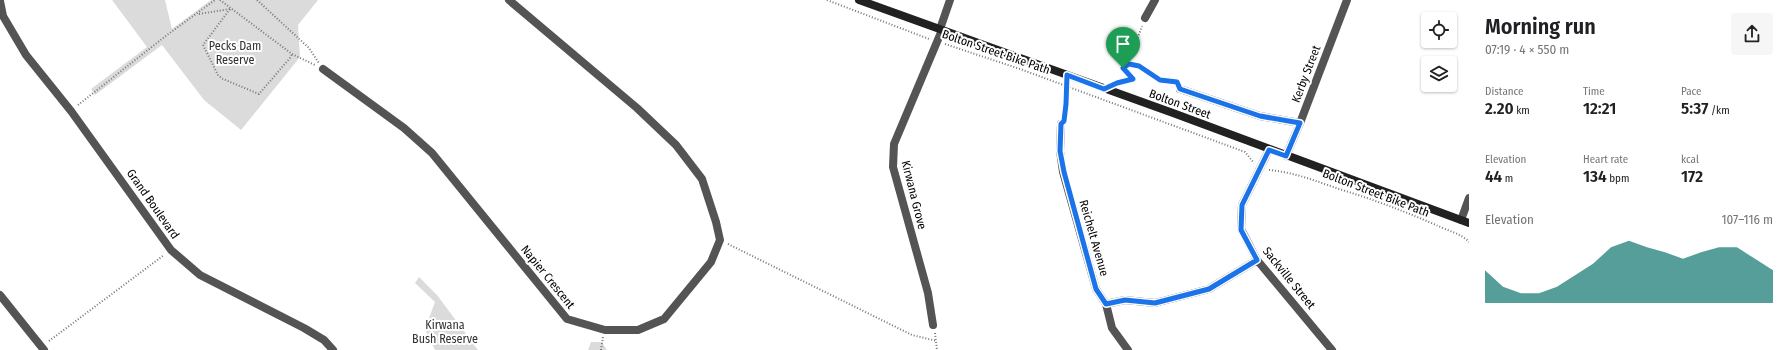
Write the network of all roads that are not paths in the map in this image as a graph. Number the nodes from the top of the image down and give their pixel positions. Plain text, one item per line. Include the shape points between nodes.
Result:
1 (509, 0) edge
2 (859, 0) edge
3 (950, 0) edge
4 (1155, 0) edge
5 (1347, 0) edge
6 (0, 1) edge
7 (1, 14) edge
8 (1144, 18) road end
9 (941, 30) junction
10 (323, 69) road end
11 (1180, 89) road end
12 (1300, 123) junction
13 (1061, 124) road end
14 (1269, 150) junction
15 (1286, 156) junction
16 (1469, 198) edge
17 (1465, 222) edge
18 (1257, 260) junction
19 (0, 295) edge
20 (1106, 304) junction
21 (933, 325) road end
22 (43, 348) edge
23 (333, 350) edge
24 (1128, 350) edge
25 (1332, 350) edge

1 - 10 street, Napier Crescent via 637,108 676,145 702,179 720,240 711,262 664,319 638,330 605,330 567,320 432,153 404,128
2 - 9 main road, Bolton Street
3 - 9 street, Kirwana Grove
4 - 8 street
5 - 12 street, Kerby Street
6 - 7 street, Grand Boulevard
7 - 23 street, Grand Boulevard via 26,55 71,111 171,250 200,275 304,328 324,340
9 - 14 main road, Bolton Street
9 - 21 street, Kirwana Grove via 894,144 892,157 928,293
11 - 12 street, Bolton Street via 1260,116
12 - 15 street, Kerby Street
13 - 20 street, Reichelt Avenue via 1060,151 1064,172 1096,289
14 - 15 main road, Bolton Street
14 - 18 street, Sackville Street via 1242,205 1241,230
15 - 17 main road, Bolton Street
16 - 17 street
18 - 20 street via 1209,289 1155,303 1125,300
18 - 25 street, Sackville Street
19 - 22 street
20 - 24 street, Reichelt Avenue via 1112,328

